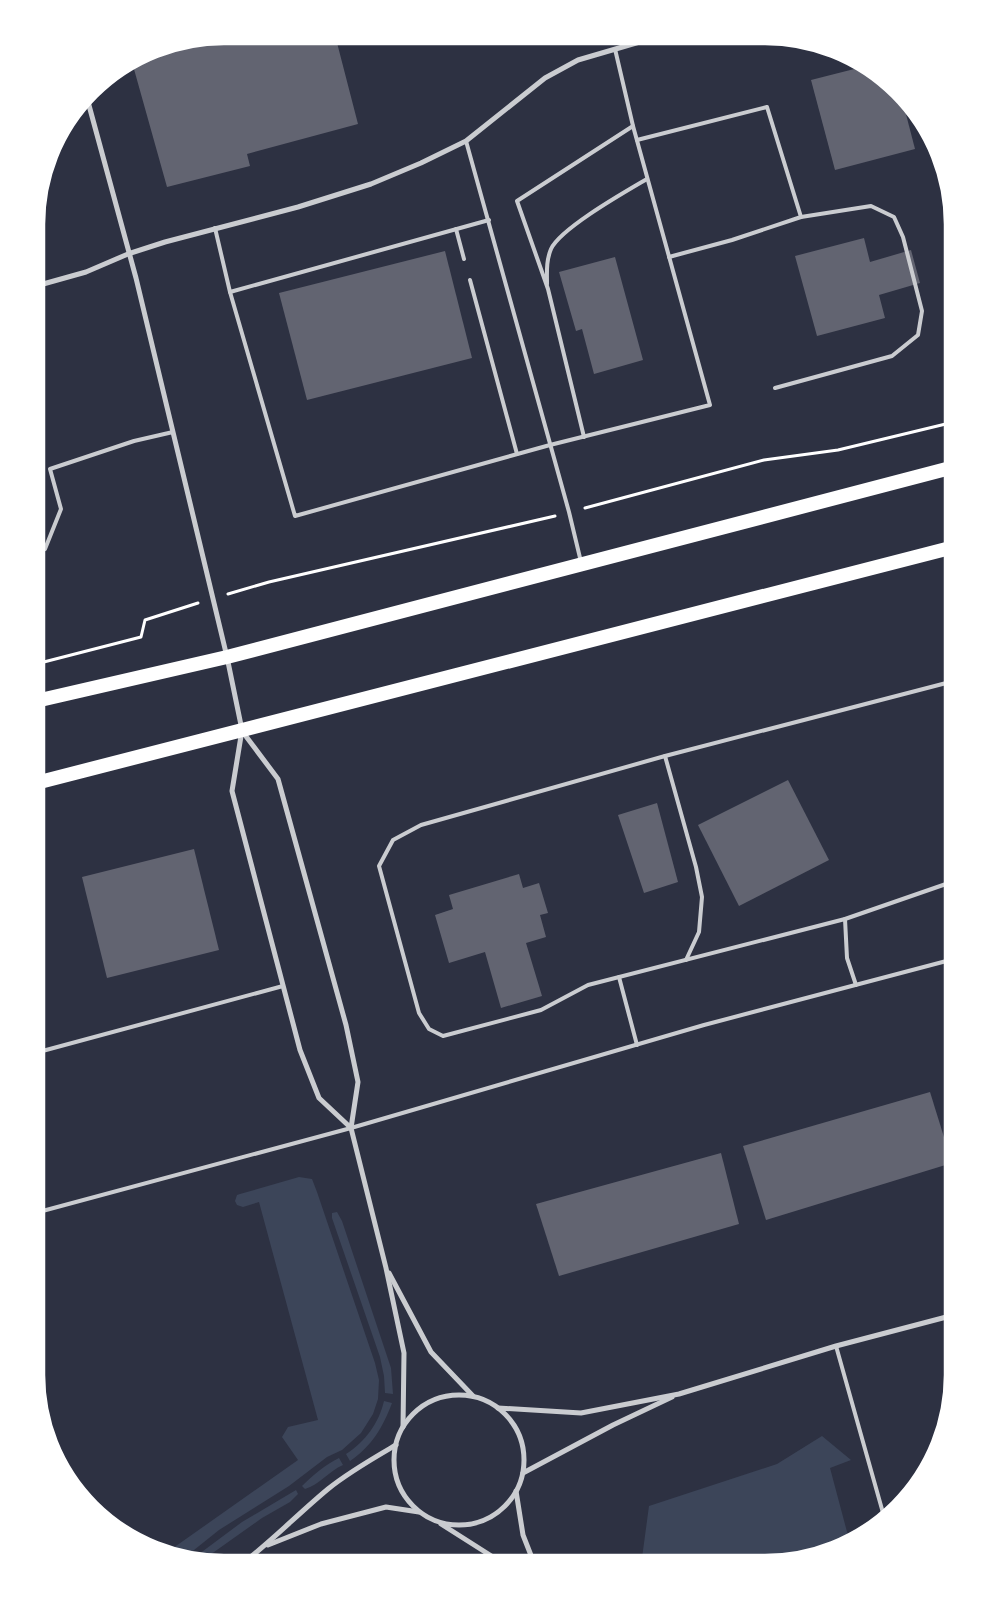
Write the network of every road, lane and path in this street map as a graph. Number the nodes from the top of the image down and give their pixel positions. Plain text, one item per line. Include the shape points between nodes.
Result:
1 (632, 44) edge
2 (615, 49) junction
3 (89, 104) edge
4 (633, 126) junction
5 (637, 140) junction
6 (466, 141) junction
7 (647, 179) junction
8 (801, 217) junction
9 (490, 220) junction
10 (215, 228) junction
11 (456, 229) junction
12 (128, 254) junction
13 (669, 257) junction
14 (464, 259) dead end
15 (470, 280) dead end
16 (44, 284) edge
17 (548, 290) junction
18 (230, 292) junction
19 (775, 388) dead end
20 (945, 424) edge
21 (172, 432) junction
22 (584, 436) junction
23 (550, 445) junction
24 (517, 454) junction
25 (945, 470) edge
26 (569, 512) junction
27 (44, 549) edge
28 (945, 552) edge
29 (581, 564) junction
30 (269, 582) dead end
31 (166, 613) dead end
32 (227, 657) junction
33 (44, 662) edge
34 (945, 683) edge
35 (44, 699) edge
36 (242, 730) junction
37 (665, 756) junction
38 (44, 781) edge
39 (945, 884) edge
40 (845, 919) junction
41 (686, 960) junction
42 (945, 961) edge
43 (619, 977) junction
44 (856, 985) junction
45 (283, 986) junction
46 (637, 1044) junction
47 (44, 1051) edge
48 (351, 1128) junction
49 (44, 1211) edge
50 (386, 1268) junction
51 (945, 1319) edge
52 (836, 1346) junction
53 (679, 1394) junction
54 (473, 1396) junction
55 (498, 1408) junction
56 (403, 1427) junction
57 (396, 1445) junction
58 (523, 1473) junction
59 (516, 1491) junction
60 (419, 1512) junction
61 (883, 1512) edge
62 (439, 1522) junction
63 (266, 1546) junction
64 (253, 1555) edge
65 (490, 1555) edge
66 (531, 1555) edge

1 - 2 street
2 - 4 lane
2 - 6 street via 578,60 545,78
3 - 12 street
4 - 5 lane
4 - 17 lane via 517,201
5 - 7 lane
5 - 8 lane via 767,108
6 - 9 lane
6 - 10 street via 371,184
7 - 13 lane
7 - 17 lane via 566,232 551,248 546,263
8 - 13 lane
8 - 19 lane via 870,206 894,217 904,237 922,311 918,335 892,356
9 - 11 lane
9 - 23 lane
10 - 12 street
10 - 18 lane
11 - 14 lane
11 - 18 lane
12 - 16 street via 86,272
12 - 21 street
13 - 22 lane via 710,405
15 - 24 lane
17 - 22 lane
18 - 24 lane via 296,516
20 - 26 path via 838,450 764,460
21 - 27 lane via 50,469 61,509
21 - 32 street
22 - 23 lane
23 - 24 lane
23 - 26 lane
25 - 29 highway
26 - 29 lane
26 - 30 path
28 - 36 highway
29 - 32 highway
31 - 33 path via 145,620 141,637
32 - 35 highway
32 - 36 street
34 - 37 lane
36 - 38 highway
36 - 45 street via 232,791
36 - 48 street via 278,779 346,1024 358,1082
37 - 41 lane via 702,897 699,932
37 - 43 lane via 421,825 393,840 379,866 419,1013 429,1029 444,1036 542,1010 588,985
39 - 40 lane
40 - 41 lane
40 - 44 lane via 847,958
41 - 43 lane
42 - 44 lane
43 - 46 lane
44 - 46 lane
45 - 47 lane
45 - 48 street via 300,1050 319,1098
46 - 48 lane
48 - 49 lane
48 - 50 street
50 - 54 street via 431,1352
50 - 56 street via 404,1353
51 - 52 street
52 - 53 street
52 - 61 lane
53 - 55 street via 581,1413
53 - 58 street
54 - 55 street
54 - 56 street via 452,1396 433,1401 416,1412
55 - 58 street via 520,1437
56 - 57 street
57 - 60 street via 397,1482
57 - 63 street via 327,1490
58 - 59 street
59 - 62 street via 502,1509 483,1521 461,1525
59 - 66 street via 523,1535
60 - 62 street
60 - 63 street via 386,1507 320,1524
62 - 65 street
63 - 64 street

